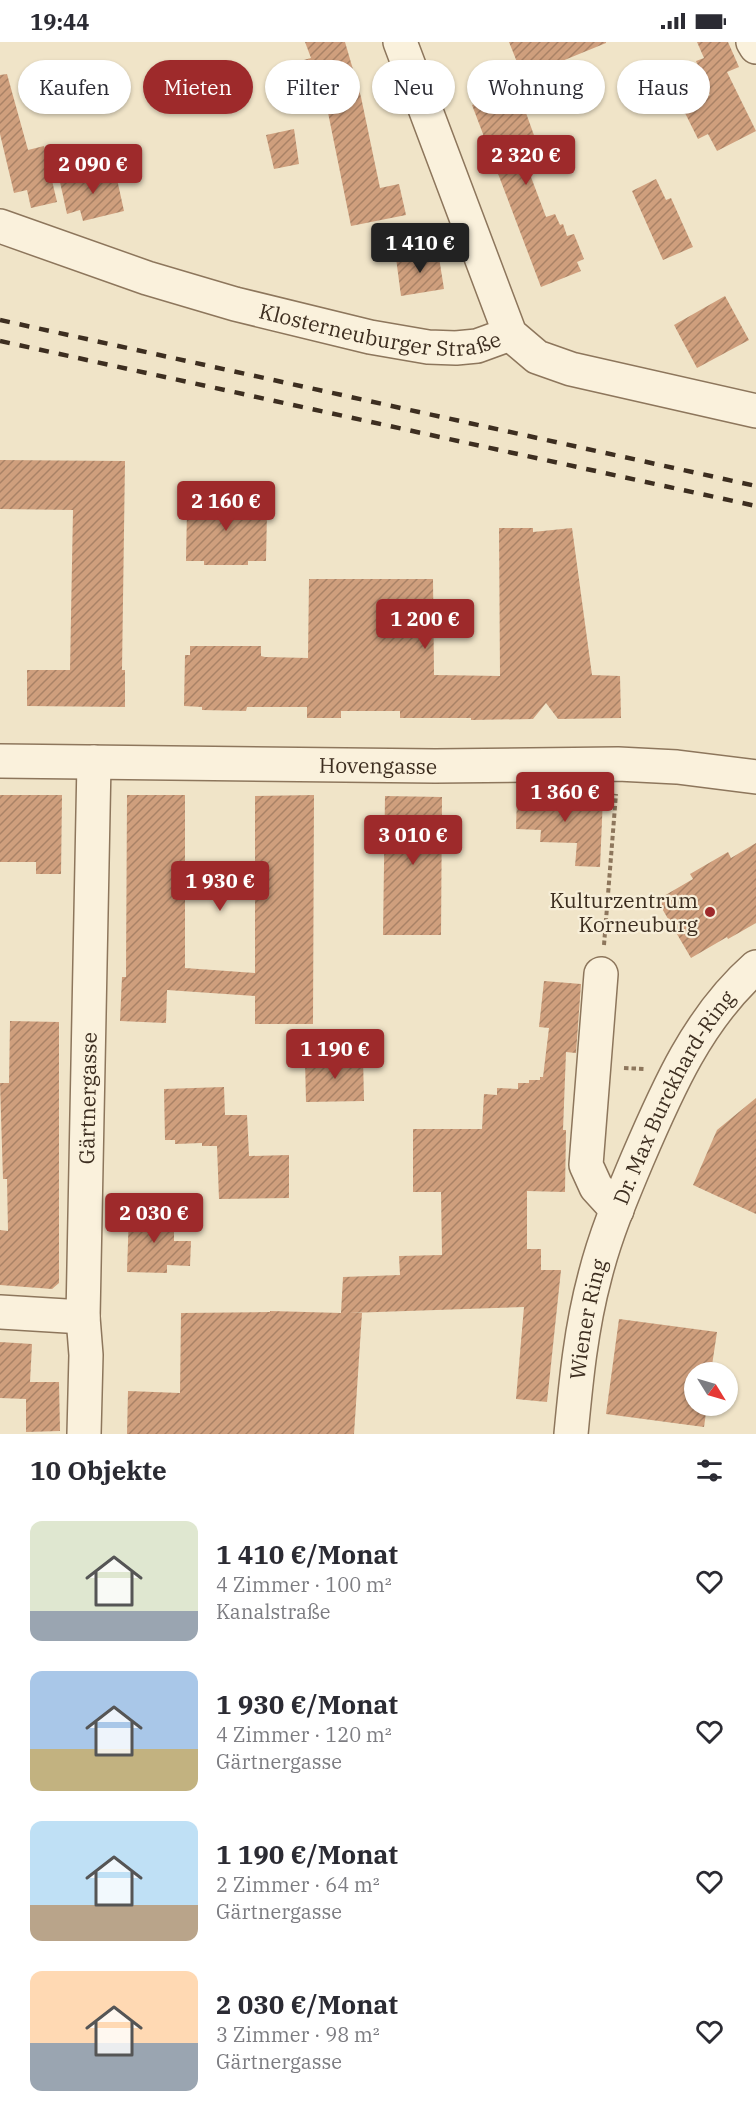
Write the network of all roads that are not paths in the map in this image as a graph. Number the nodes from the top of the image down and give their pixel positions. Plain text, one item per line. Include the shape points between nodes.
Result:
1 (400, 42) edge
2 (753, 42) edge
3 (756, 47) edge
4 (0, 226) edge
5 (510, 334) junction
6 (756, 411) edge
7 (0, 761) edge
8 (94, 762) junction
9 (756, 777) edge
10 (756, 967) edge
11 (601, 974) road end
12 (616, 1210) junction
13 (0, 1311) edge
14 (83, 1317) junction
15 (84, 1434) edge
16 (571, 1434) edge

1 - 5 street
2 - 3 street
4 - 5 street, Klosterneuburger Straße via 158,281 370,337 456,348 477,346
5 - 6 street, Klosterneuburger Straße via 537,357 571,369
7 - 8 street, Hovengasse
8 - 9 street, Hovengasse via 618,764
8 - 14 street, Gärtnergasse
10 - 12 street, Dr. Max Burckhard-Ring via 737,984 682,1062
11 - 12 street, Dr. Max Burckhard-Ring via 586,1165 596,1187
12 - 16 street, Wiener Ring via 595,1276 579,1348
13 - 14 street
14 - 15 street, Gärtnergasse

